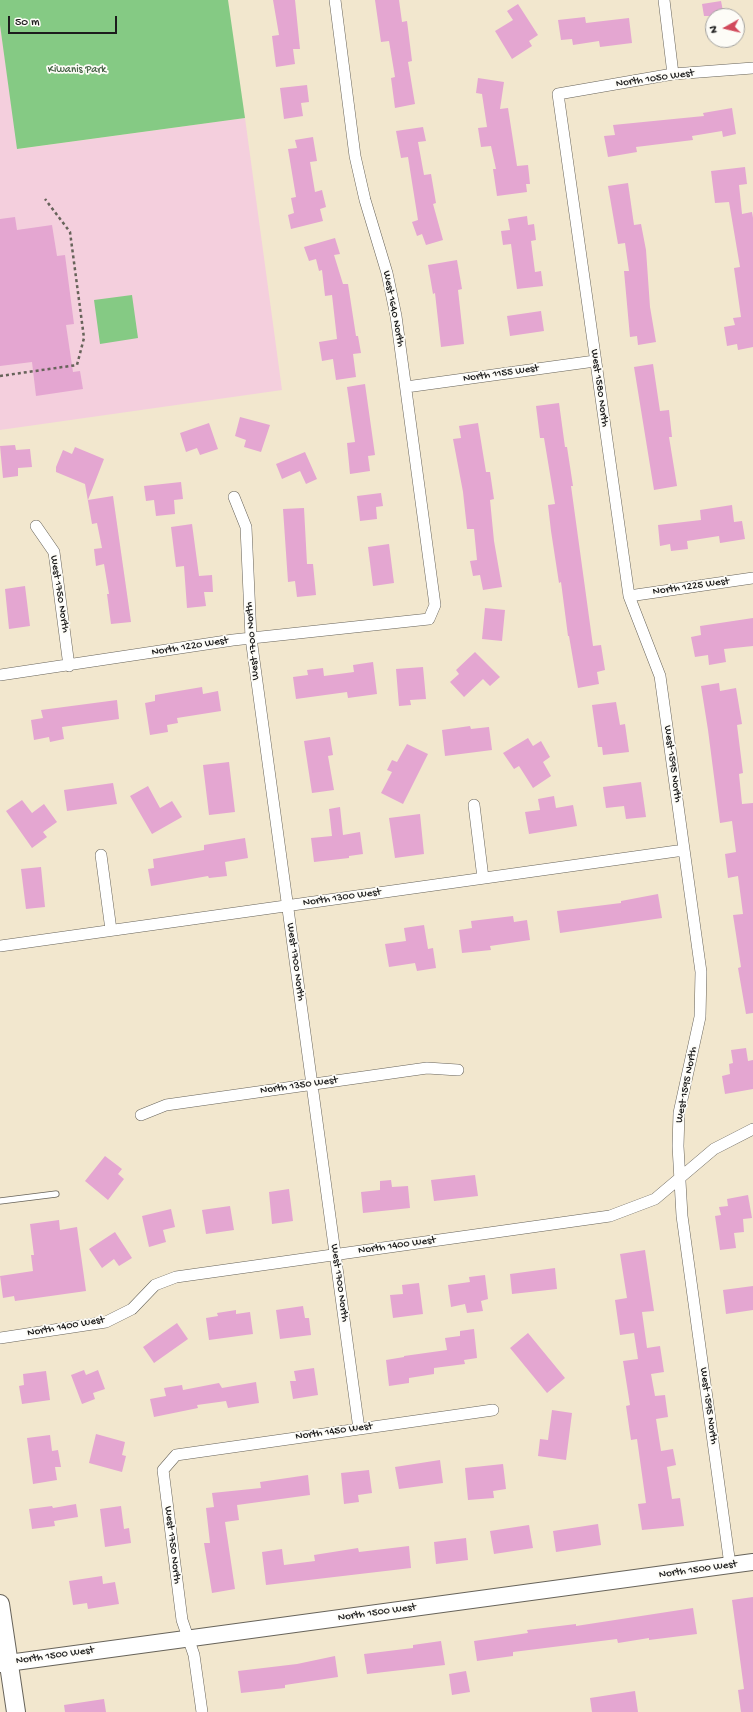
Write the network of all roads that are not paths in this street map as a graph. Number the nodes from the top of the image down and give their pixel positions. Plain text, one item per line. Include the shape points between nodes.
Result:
1 (335, 0) edge
2 (664, 0) edge
3 (753, 68) edge
4 (673, 74) junction
5 (558, 94) joint
6 (595, 361) junction
7 (406, 387) junction
8 (234, 497) dead end
9 (36, 526) dead end
10 (753, 578) edge
11 (628, 596) junction
12 (429, 619) joint
13 (251, 638) junction
14 (69, 666) junction
15 (0, 675) edge
16 (660, 676) joint
17 (474, 805) dead end
18 (684, 850) junction
19 (100, 855) dead end
20 (483, 878) junction
21 (288, 906) junction
22 (111, 930) junction
23 (0, 946) edge
24 (458, 1070) dead end
25 (312, 1084) junction
26 (141, 1115) dead end
27 (753, 1129) edge
28 (680, 1180) junction
29 (56, 1194) dead end
30 (0, 1201) edge
31 (335, 1255) junction
32 (0, 1338) edge
33 (492, 1410) dead end
34 (359, 1429) junction
35 (176, 1455) joint
36 (753, 1562) edge
37 (730, 1565) junction
38 (0, 1604) edge
39 (188, 1638) junction
40 (4, 1663) edge
41 (16, 1712) edge
42 (202, 1712) edge

1 - 7 street, West 1640 North via 355,156 387,273
2 - 4 street
3 - 4 street, North 1050 West
4 - 5 street, North 1050 West
5 - 6 street, West 1580 North
6 - 7 street, North 1155 West
6 - 11 street, West 1580 North
7 - 12 street, West 1640 North via 435,605
8 - 13 street, West 1700 North via 246,526
9 - 14 street, West 1750 North via 54,552
10 - 11 street, North 1225 West
11 - 16 street, West 1580 North
12 - 13 street, North 1220 West
13 - 14 street, North 1220 West
13 - 21 street, West 1700 North
14 - 15 street, North 1220 West
16 - 18 street, West 1595 North
17 - 20 street
18 - 20 street, North 1300 West
18 - 28 street, West 1595 North via 701,972 700,1016 679,1114
19 - 22 street
20 - 21 street, North 1300 West
21 - 22 street, North 1300 West
21 - 25 street, West 1700 North
22 - 23 street, North 1300 West
24 - 25 street, North 1350 West via 426,1068
25 - 26 street, North 1350 West via 166,1105
25 - 31 street, West 1700 North
27 - 28 street, North 1400 West via 714,1150
28 - 31 street, North 1400 West via 655,1200 610,1216
28 - 37 street, West 1595 North via 682,1216
29 - 30 lane
31 - 32 street, North 1400 West via 176,1277 155,1285 132,1309 106,1322
31 - 34 street, West 1700 North
33 - 34 street, North 1450 West
34 - 35 street, North 1450 West
35 - 39 street, West 1750 North via 163,1470 182,1620
36 - 37 street, North 1500 West
37 - 39 street, North 1500 West
38 - 40 main road
39 - 40 street, North 1500 West
39 - 42 street, West 1750 North via 194,1655
40 - 41 main road

